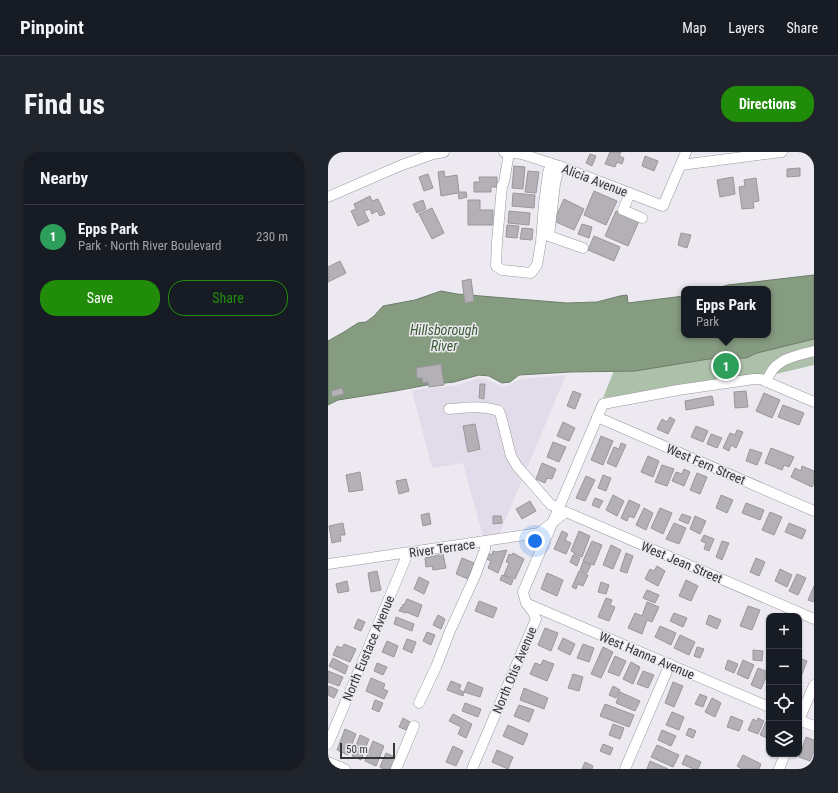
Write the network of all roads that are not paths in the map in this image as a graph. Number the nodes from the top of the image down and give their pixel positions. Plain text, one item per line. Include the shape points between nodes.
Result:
1 (444, 152) edge
2 (506, 152) edge
3 (686, 152) edge
4 (782, 152) edge
5 (555, 165) junction
6 (681, 165) junction
7 (330, 194) edge
8 (628, 197) junction
9 (642, 218) dead end
10 (583, 248) dead end
11 (814, 350) edge
12 (768, 382) junction
13 (814, 402) edge
14 (449, 409) dead end
15 (597, 417) junction
16 (559, 507) junction
17 (814, 511) edge
18 (552, 522) junction
19 (486, 541) junction
20 (408, 553) junction
21 (328, 564) edge
22 (526, 603) junction
23 (814, 619) edge
24 (670, 664) junction
25 (814, 685) edge
26 (419, 703) dead end
27 (766, 706) edge
28 (802, 713) edge
29 (802, 721) edge
30 (414, 726) dead end
31 (814, 726) edge
32 (328, 744) edge
33 (784, 757) edge
34 (328, 762) edge
35 (345, 769) edge
36 (396, 769) edge
37 (472, 769) edge
38 (625, 769) edge
39 (779, 769) edge

1 - 7 street via 402,165
2 - 5 street, Alicia Avenue via 522,154
2 - 5 street via 496,242 496,266 502,270 531,273 537,264 547,181
3 - 6 street
4 - 6 street
5 - 8 street, Alicia Avenue
5 - 10 street via 549,236
6 - 8 street, Alicia Avenue via 663,206
8 - 9 street via 623,210
11 - 12 street via 785,359 773,369
12 - 13 street
12 - 15 street via 754,379 603,404
14 - 16 street via 491,408 499,411 511,456 517,466 551,505
15 - 16 street
15 - 17 street, West Fern Street
16 - 18 street
18 - 19 street, River Terrace via 539,533
18 - 22 street via 523,592
18 - 23 street, West Jean Street via 566,512
19 - 20 street, River Terrace
19 - 26 street via 486,549 475,576
20 - 21 street, River Terrace
20 - 32 street, North Eustace Avenue
22 - 24 street, West Hanna Avenue
22 - 37 street, North Otis Avenue via 534,612 536,619
24 - 27 street, West Hanna Avenue
24 - 38 street
25 - 28 street
29 - 31 street
30 - 36 street
33 - 39 street
34 - 35 street

